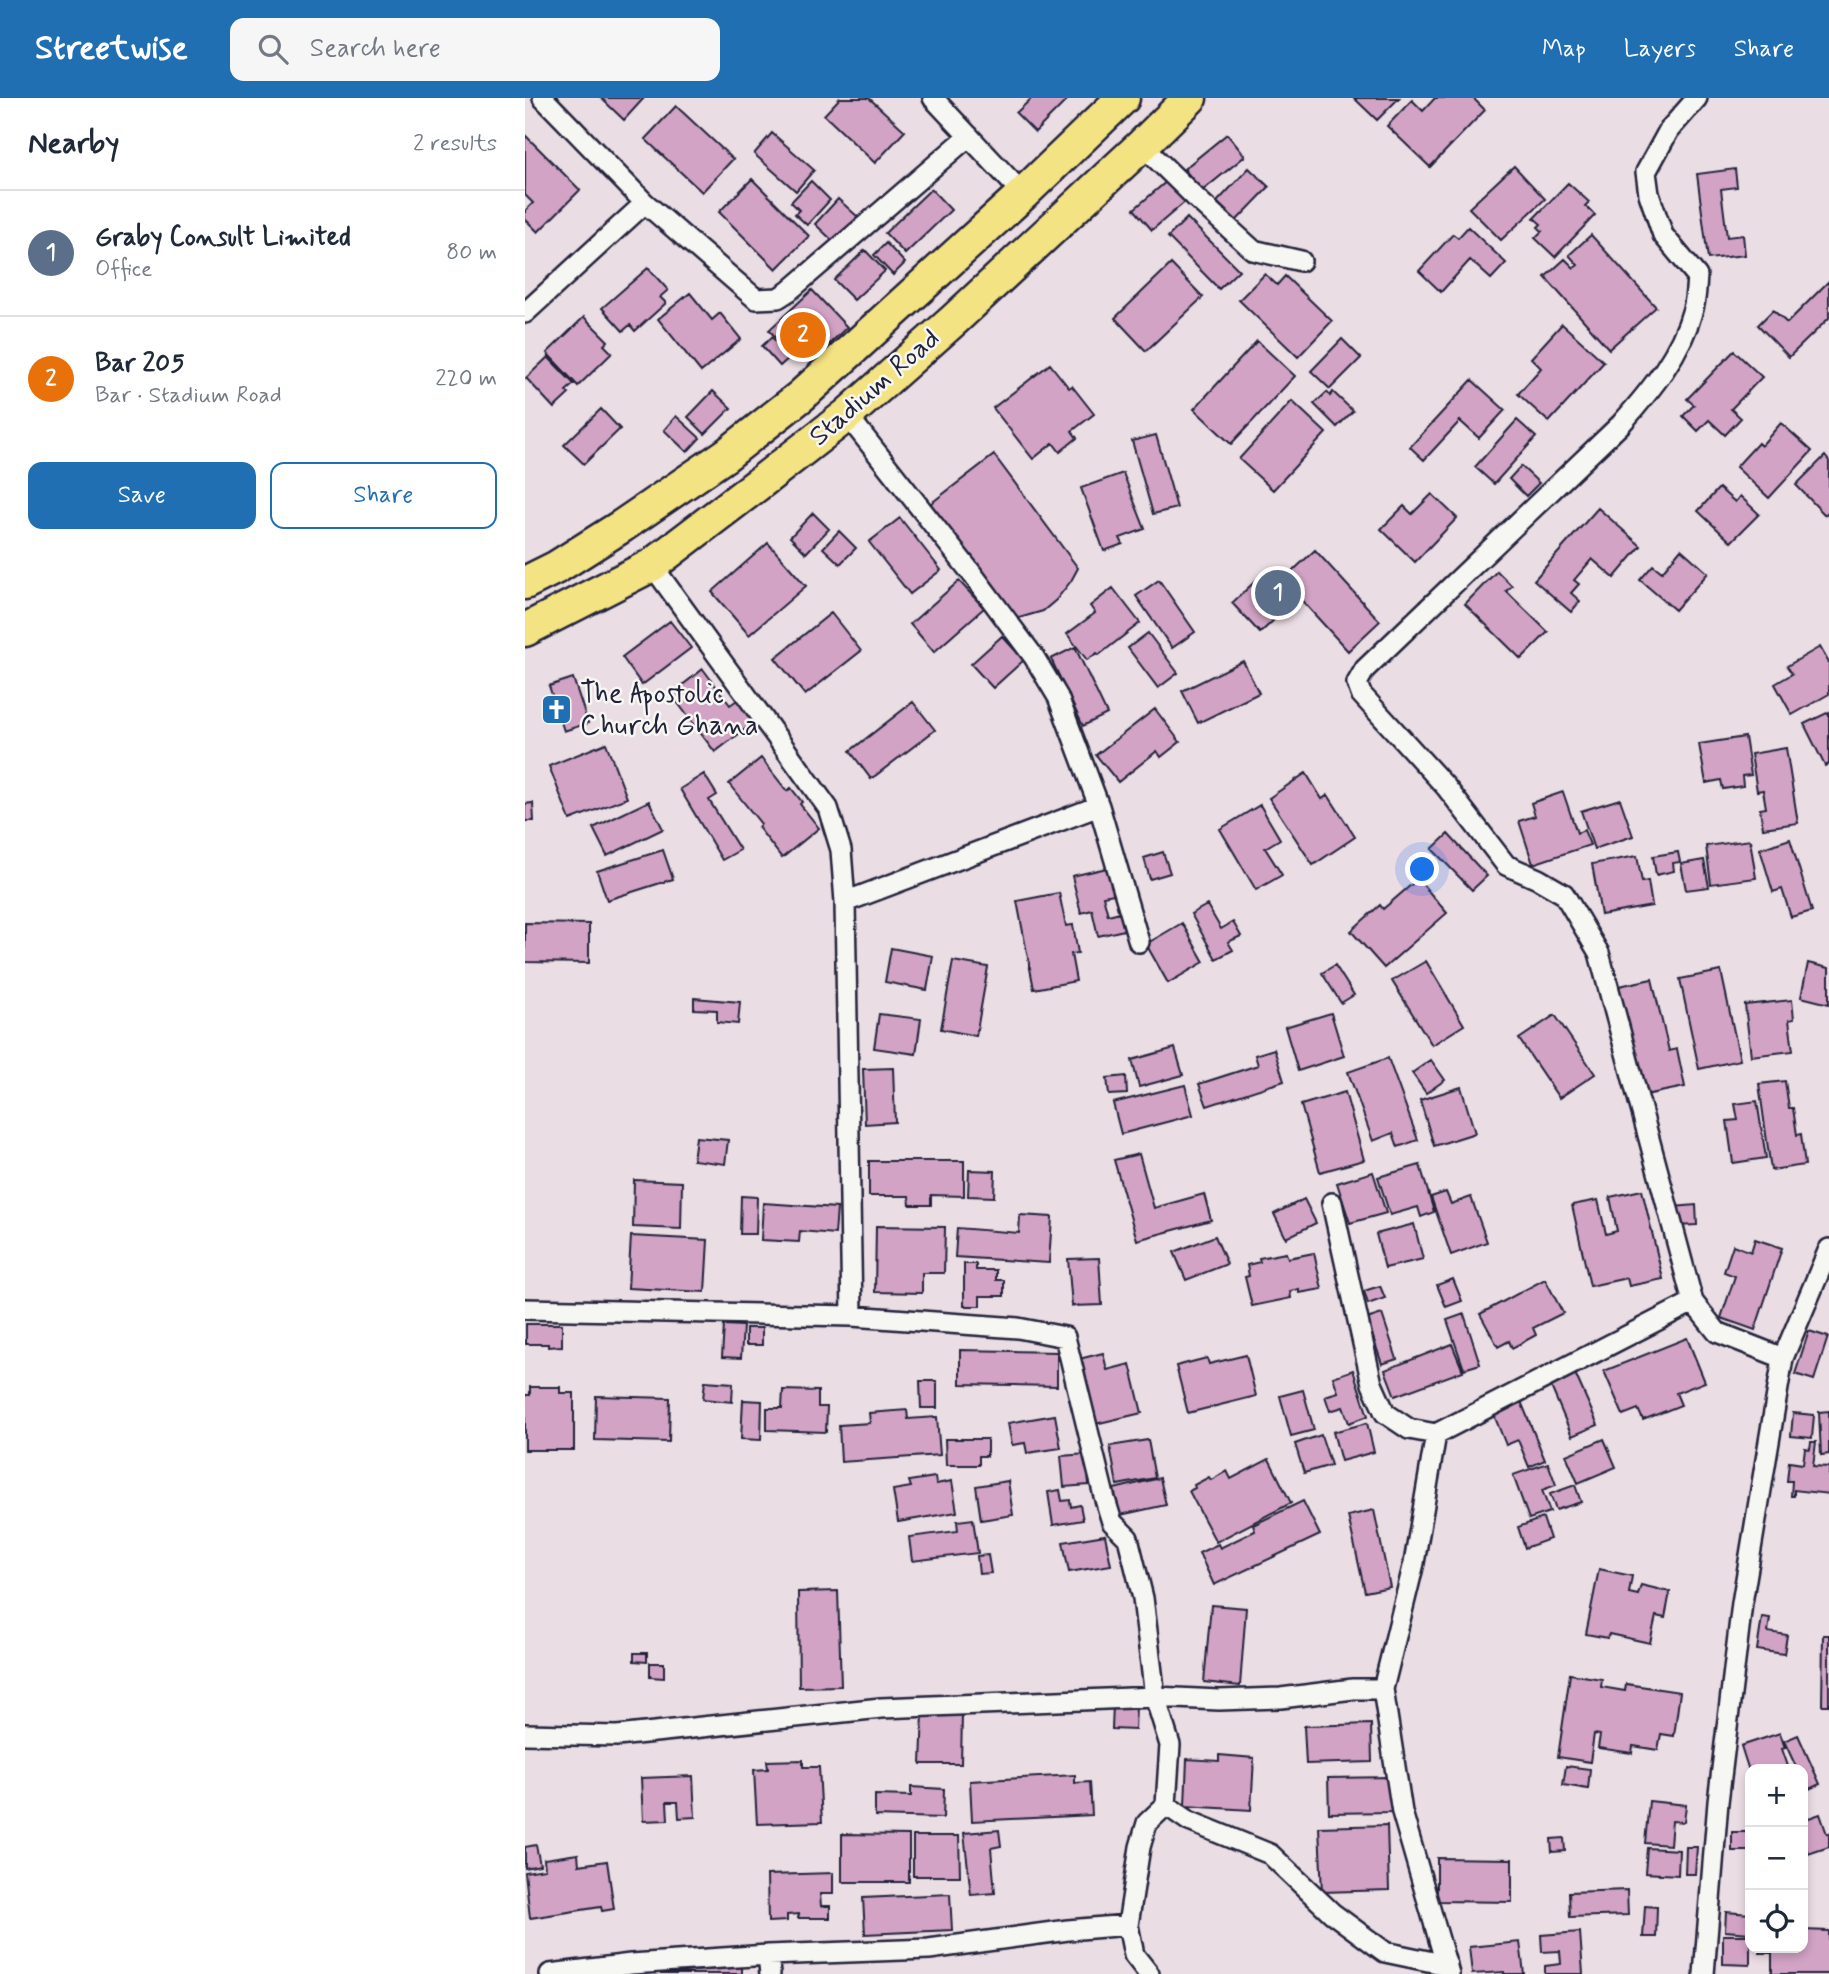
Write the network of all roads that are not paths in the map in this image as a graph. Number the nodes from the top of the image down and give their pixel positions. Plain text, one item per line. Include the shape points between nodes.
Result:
1 (543, 98) edge
2 (933, 98) edge
3 (1123, 98) edge
4 (1697, 98) edge
5 (1178, 102) edge
6 (969, 136) junction
7 (1142, 145) junction
8 (1023, 194) junction
9 (645, 203) junction
10 (1301, 261) dead end
11 (525, 313) edge
12 (847, 415) junction
13 (652, 565) junction
14 (525, 583) edge
15 (525, 630) edge
16 (1099, 806) junction
17 (845, 902) junction
18 (1139, 942) dead end
19 (1332, 1203) dead end
20 (1829, 1249) edge
21 (1693, 1302) junction
22 (525, 1308) edge
23 (852, 1316) junction
24 (1783, 1358) junction
25 (1436, 1434) junction
26 (1383, 1689) junction
27 (1154, 1697) junction
28 (525, 1734) edge
29 (1166, 1805) junction
30 (1128, 1925) junction
31 (769, 1965) edge
32 (1448, 1970) edge
33 (551, 1974) edge
34 (1149, 1974) edge
35 (1704, 1974) edge

1 - 9 street
2 - 6 street
3 - 8 main road, Stadium Road
4 - 21 street via 1669,130 1646,172 1663,235 1697,276 1694,308 1680,345 1655,385 1621,424 1365,668 1357,683 1361,694 1446,787 1506,865 1564,894 1599,953
5 - 7 main road, Stadium Road
6 - 8 street
6 - 9 street via 778,298 755,299
7 - 10 street via 1253,250
7 - 12 main road, Stadium Road
8 - 14 main road, Stadium Road via 801,396 726,455 622,526
9 - 11 street
12 - 13 main road, Stadium Road
12 - 16 street via 1034,657 1058,696
13 - 15 main road, Stadium Road
13 - 17 street via 828,808 841,850
16 - 17 street
16 - 18 street
17 - 23 street
19 - 25 street via 1380,1403 1385,1413 1409,1429
20 - 24 street
21 - 24 street via 1717,1332
21 - 25 street
22 - 23 street
23 - 27 street via 1018,1328 1065,1337 1104,1496 1112,1522 1128,1538 1143,1598
24 - 35 street via 1742,1603 1718,1802
25 - 26 street via 1414,1563
26 - 27 street via 1281,1698
26 - 32 street via 1402,1812
27 - 28 street via 881,1708 617,1736
27 - 29 street via 1170,1745
29 - 30 street via 1147,1824 1139,1847
29 - 32 street via 1189,1821 1270,1854 1332,1913 1385,1952
30 - 31 street
30 - 34 street via 1134,1955
31 - 33 street via 631,1964

